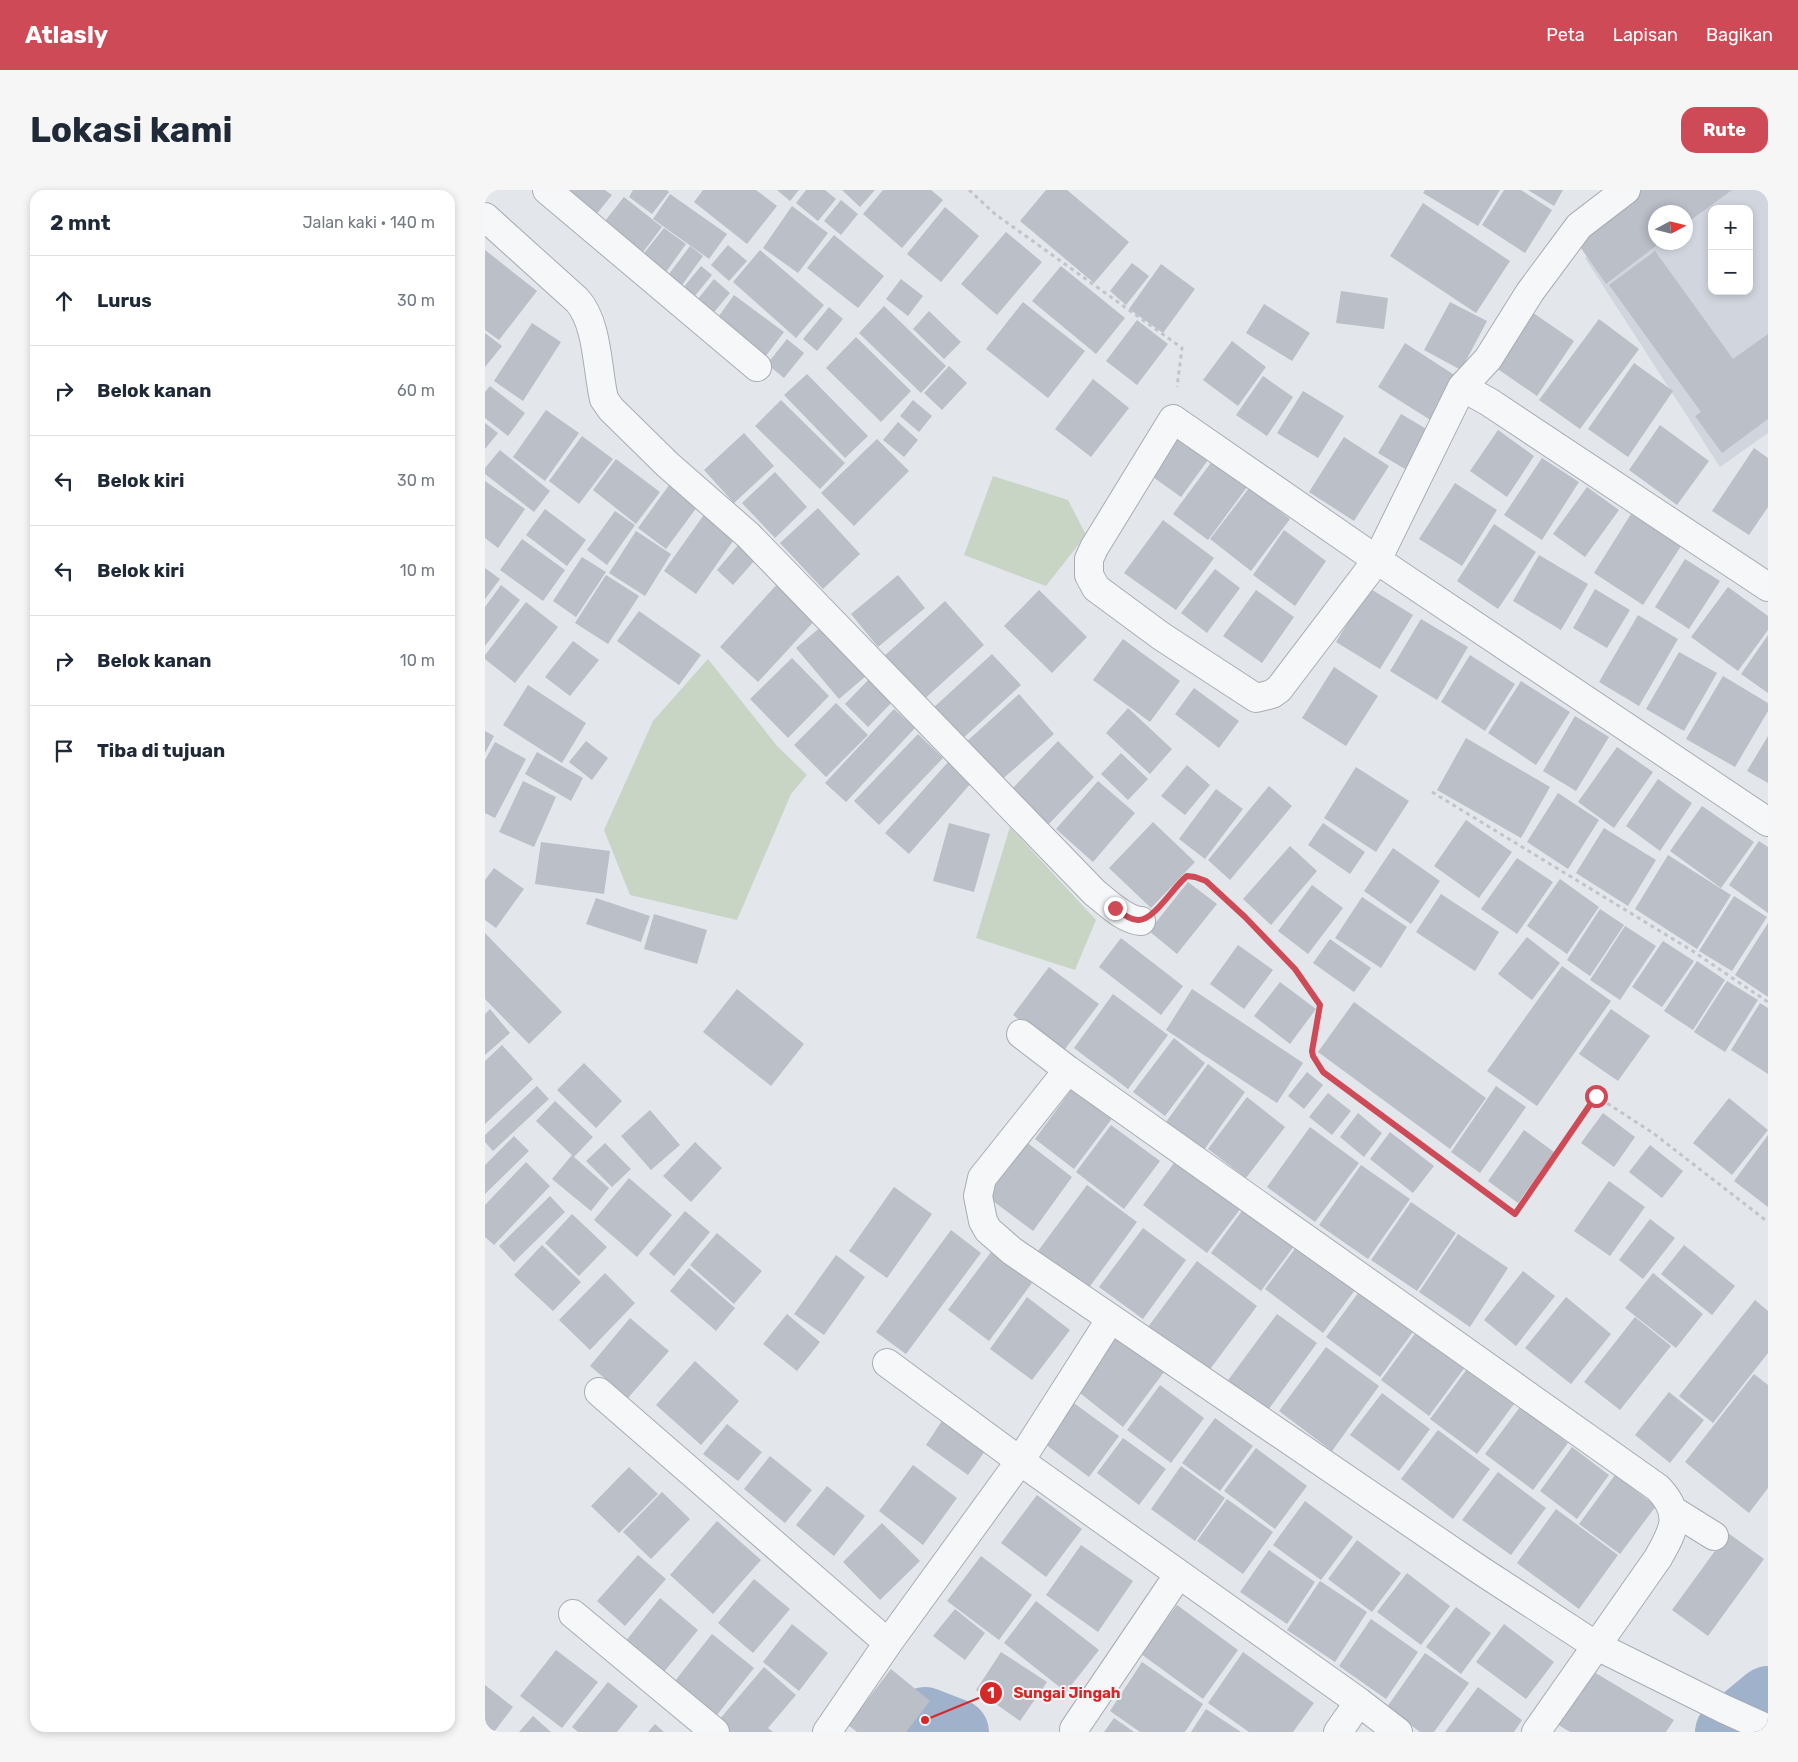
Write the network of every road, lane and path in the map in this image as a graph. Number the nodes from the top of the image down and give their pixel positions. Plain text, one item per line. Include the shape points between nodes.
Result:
1 (547, 190) edge
2 (969, 190) edge
3 (1626, 190) edge
4 (485, 216) edge
5 (757, 367) dead end
6 (1462, 387) junction
7 (1173, 419) junction
8 (1377, 560) junction
9 (1768, 587) edge
10 (1432, 792) dead end
11 (1768, 822) edge
12 (1141, 920) joint
13 (1768, 1002) edge
14 (1021, 1034) dead end
15 (1068, 1070) junction
16 (1768, 1222) edge
17 (1110, 1320) junction
18 (887, 1363) dead end
19 (599, 1392) dead end
20 (1019, 1461) junction
21 (1674, 1511) junction
22 (1714, 1536) dead end
23 (1179, 1574) junction
24 (573, 1614) dead end
25 (888, 1643) junction
26 (1595, 1645) junction
27 (1359, 1702) junction
28 (1074, 1729) dead end
29 (1768, 1729) edge
30 (715, 1732) edge
31 (827, 1732) edge
32 (1338, 1732) edge
33 (1398, 1732) edge
34 (1536, 1732) edge

1 - 5 street
2 - 7 path via 995,214 1182,348
3 - 6 street via 1579,226 1530,292 1488,359
4 - 12 street via 585,308 604,399 611,409 668,466 748,535 1095,893 1123,914
6 - 8 street
6 - 9 street
7 - 8 street
7 - 8 street via 1089,559 1089,575 1096,588 1161,636 1256,698 1272,694
8 - 11 street
10 - 13 path via 1691,950
12 - 16 path via 1151,916 1187,876 1206,881 1295,969 1320,1005 1312,1051 1323,1072 1515,1214 1596,1096 1653,1133
14 - 15 street
15 - 17 street via 982,1178 979,1207 988,1230 1012,1251
15 - 21 street via 1658,1488
17 - 20 street
17 - 26 street
18 - 20 street
19 - 25 street
20 - 23 street
20 - 25 street
21 - 22 street
21 - 26 street via 1670,1536 1658,1558
23 - 27 street
23 - 28 street
24 - 30 street
25 - 31 street
26 - 29 street
26 - 34 street
27 - 32 street
27 - 33 street

